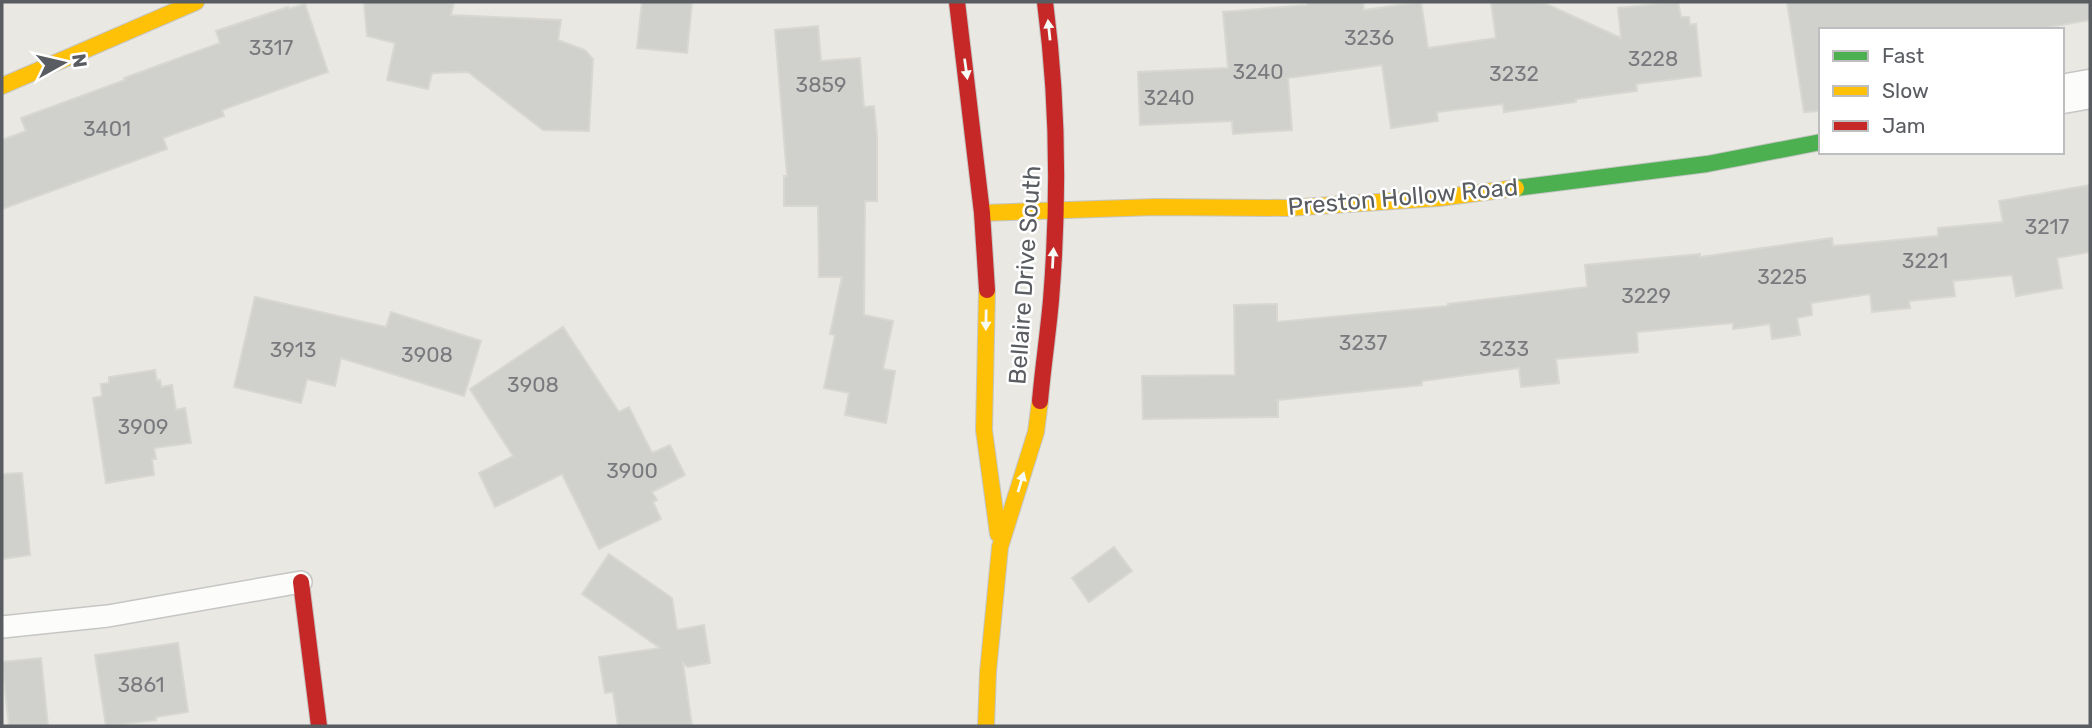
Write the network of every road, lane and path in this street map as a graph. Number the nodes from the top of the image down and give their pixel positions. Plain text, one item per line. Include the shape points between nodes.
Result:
1 (196, 2) edge
2 (957, 2) edge
3 (1045, 2) edge
4 (2, 86) edge
5 (2090, 89) edge
6 (2064, 94) edge
7 (1819, 142) edge
8 (1056, 210) junction
9 (982, 214) junction
10 (1000, 547) junction
11 (301, 582) joint
12 (2, 627) edge
13 (319, 726) edge
14 (986, 726) edge

1 - 4 main road
2 -> 9 main road, Bellaire Drive South
8 -> 3 main road, Bellaire Drive South
5 - 6 street
7 - 8 main road, Preston Hollow Road via 1707,164 1438,198 1287,208
8 - 9 main road, Preston Hollow Road
10 -> 8 main road, Bellaire Drive South via 1036,432
9 -> 10 main road, Bellaire Drive South via 987,297 984,430
10 - 14 main road, Bellaire Drive South
11 - 12 lane via 108,616
11 - 13 main road

